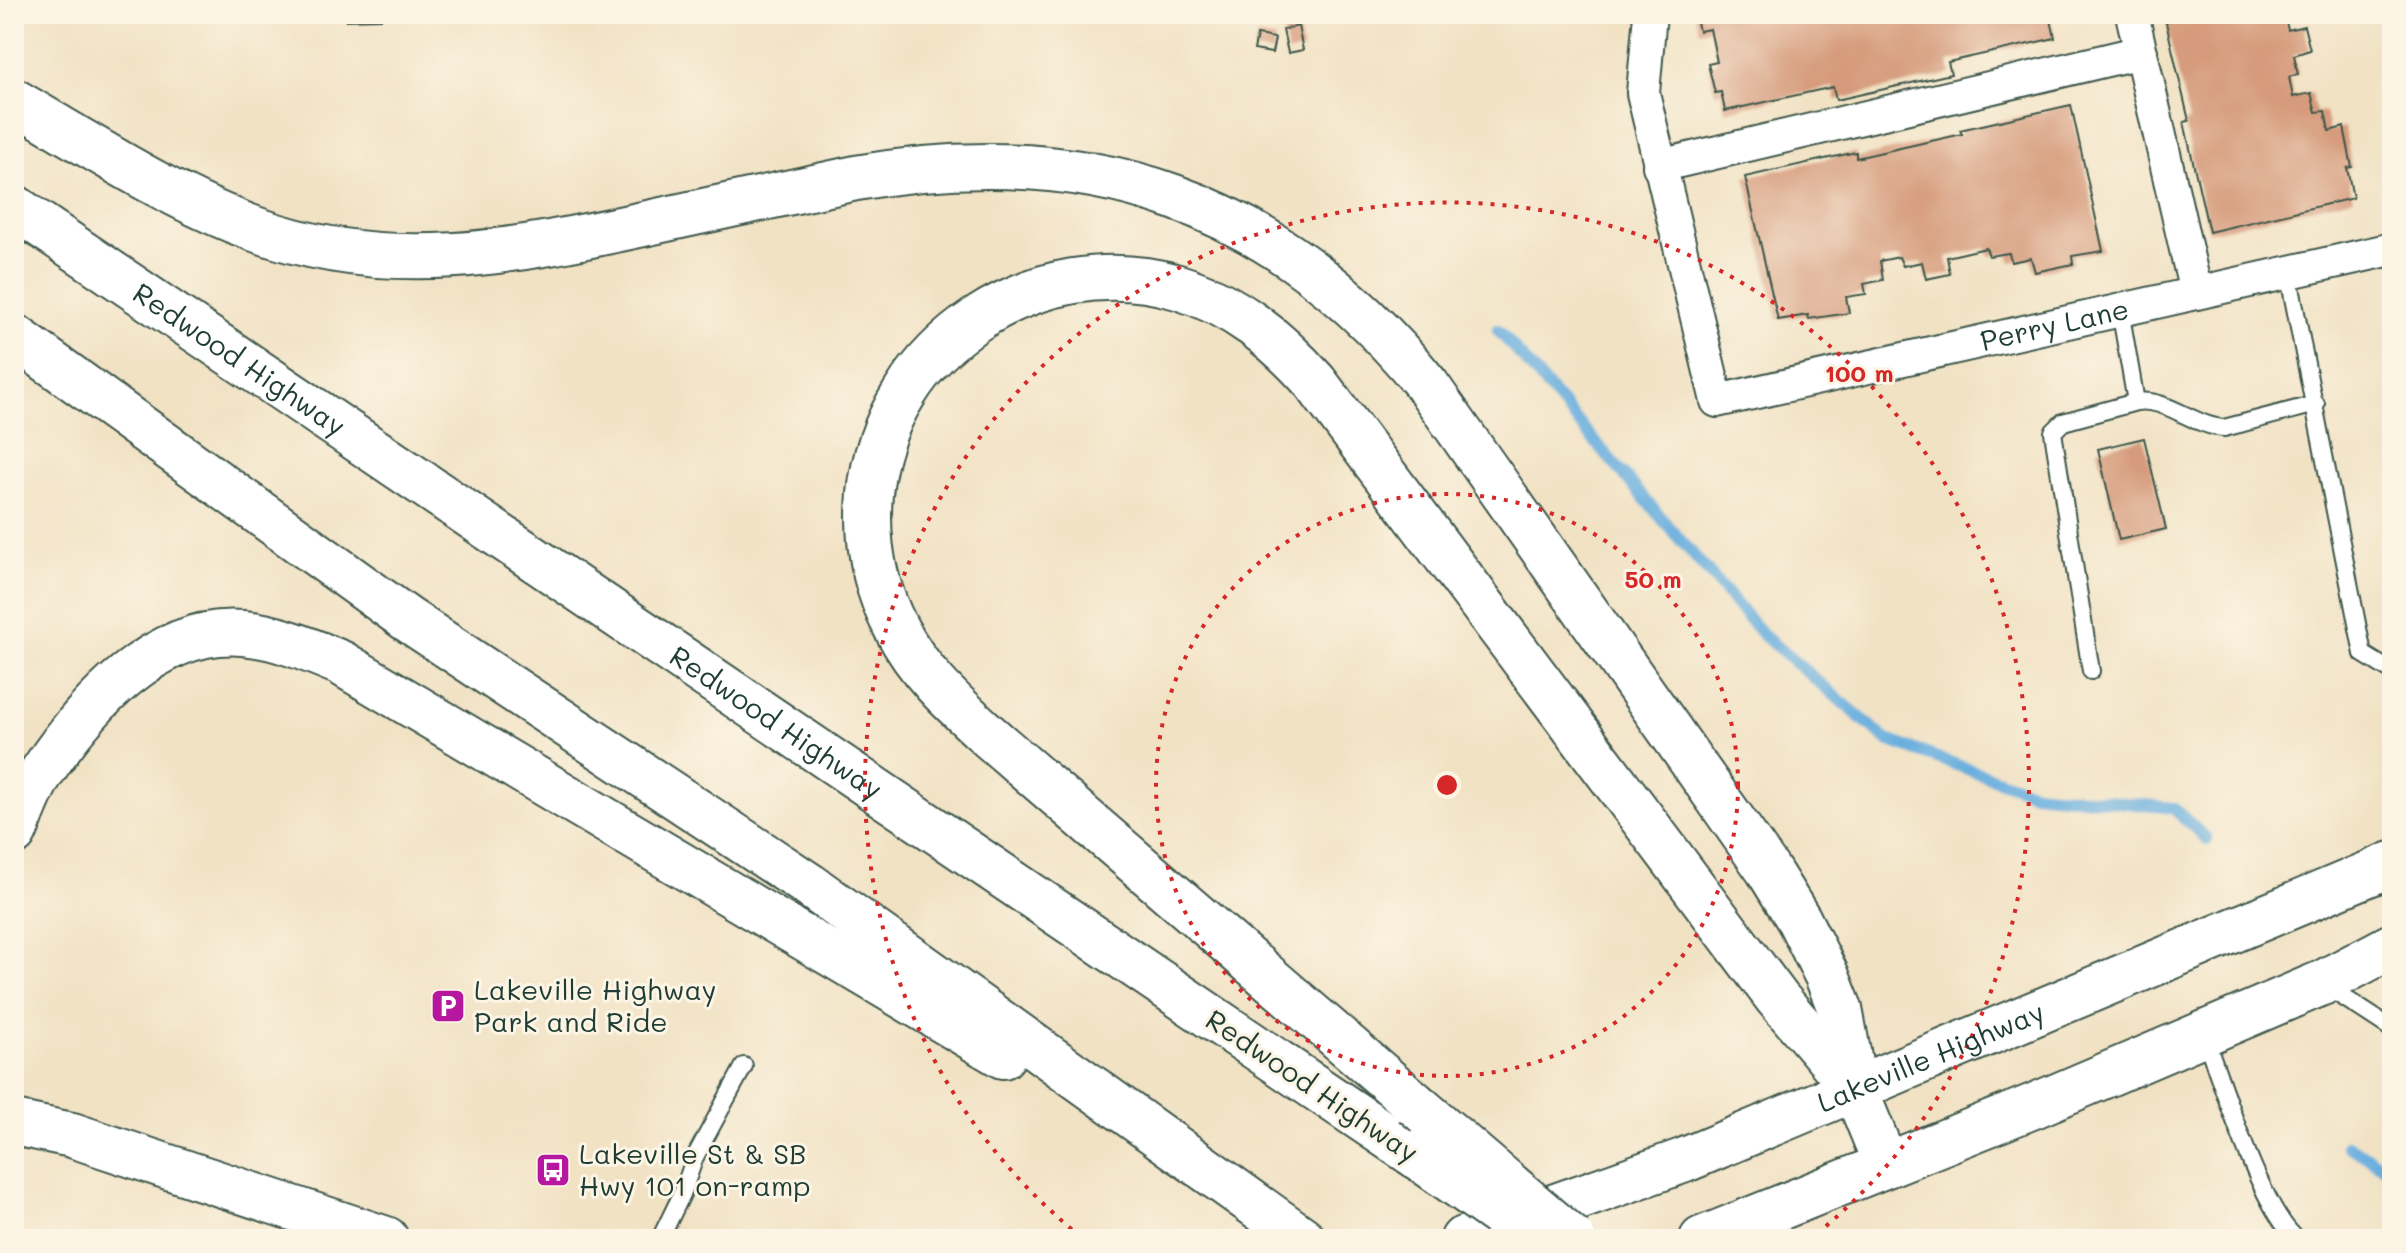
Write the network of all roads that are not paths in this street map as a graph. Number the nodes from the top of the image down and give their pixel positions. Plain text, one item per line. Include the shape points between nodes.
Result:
1 (1650, 14) edge
2 (2132, 14) edge
3 (2141, 52) junction
4 (14, 101) edge
5 (1659, 166) junction
6 (14, 207) edge
7 (2392, 249) edge
8 (2288, 272) junction
9 (2196, 293) junction
10 (2120, 310) junction
11 (14, 336) edge
12 (2136, 402) junction
13 (2316, 404) junction
14 (2392, 669) edge
15 (2091, 671) dead end
16 (14, 833) edge
17 (2392, 864) edge
18 (2392, 946) edge
19 (2322, 983) junction
20 (2392, 1029) edge
21 (2203, 1033) junction
22 (744, 1066) dead end
23 (1855, 1089) junction
24 (14, 1123) edge
25 (1886, 1165) junction
26 (1256, 1206) junction
27 (386, 1239) edge
28 (660, 1239) edge
29 (1303, 1239) edge
30 (1463, 1239) edge
31 (1535, 1239) edge
32 (1573, 1239) edge
33 (1702, 1239) edge
34 (2297, 1239) edge

1 - 5 street via 1643,93
2 - 3 street
3 - 5 street
3 - 9 street
4 - 23 main road via 226,217 300,242 376,255 505,252 856,178 983,165 1069,170 1125,182 1193,204 1269,242 1372,322 1427,385 1723,804 1785,895 1827,976 1840,1009
5 - 10 street, Perry Lane via 1717,401
6 - 31 main road, Redwood Highway, bridge
7 - 8 street, Perry Lane
8 - 9 street, Perry Lane
8 - 13 lane
9 - 10 street, Perry Lane
10 - 12 lane
11 - 26 main road via 407,619 809,885
12 - 13 lane via 2148,400 2224,428
12 - 15 lane via 2063,422 2053,432
13 - 14 lane via 2363,654
16 - 26 main road via 41,774 98,700 148,657 196,636 242,633 291,643 341,663
17 - 23 main road, Lakeville Highway
18 - 19 main road
19 - 20 lane
19 - 21 main road
21 - 25 main road
21 - 34 lane via 2259,1179 2286,1230
22 - 28 lane via 695,1157
23 - 25 main road
23 - 30 main road, Lakeville Highway via 1685,1160
23 - 32 main road, bridge via 1777,998 1287,351 1218,303 1139,279 1096,277 1057,283 998,305 947,340 919,371 880,445 871,485 870,548 894,626 929,677 990,737
24 - 27 main road via 72,1135
25 - 33 main road
26 - 29 main road

